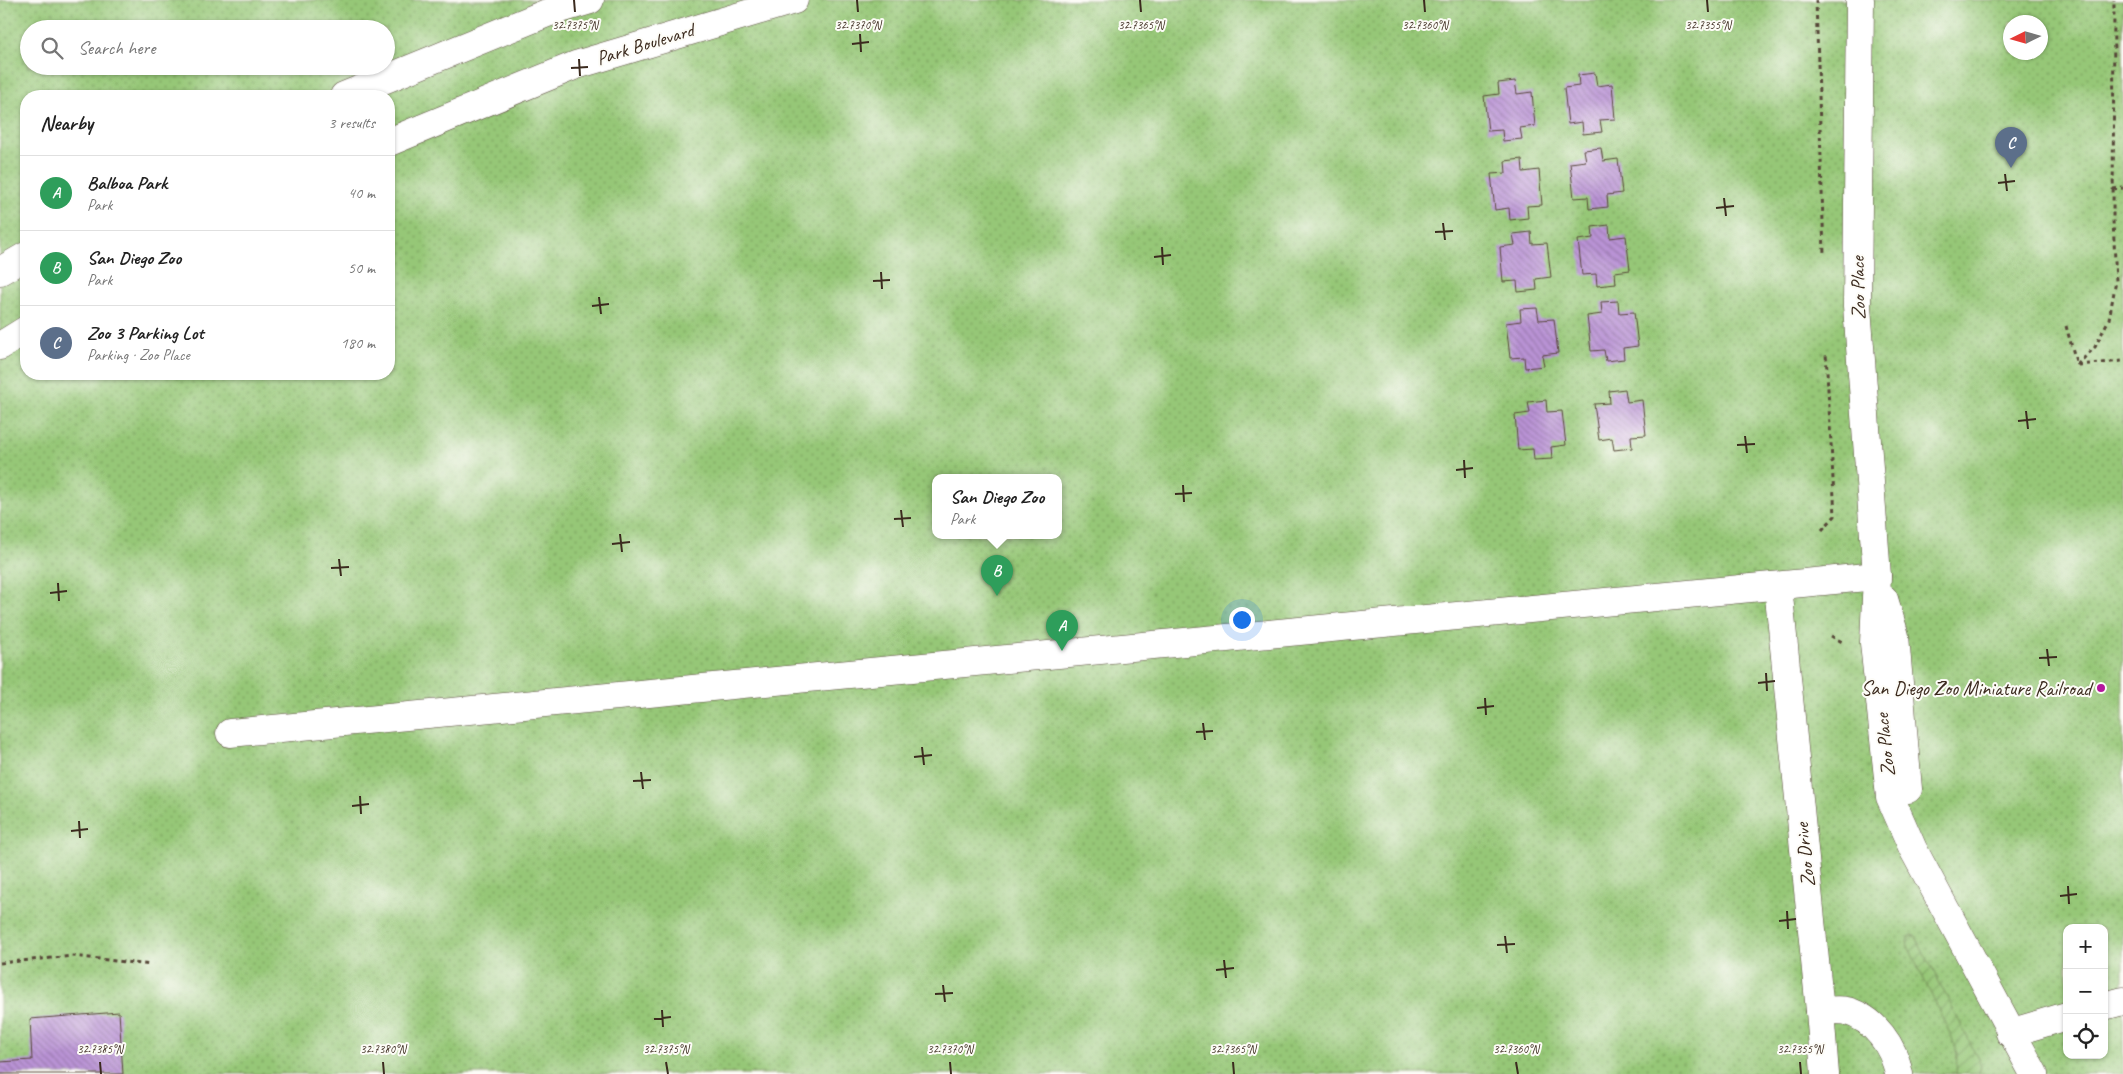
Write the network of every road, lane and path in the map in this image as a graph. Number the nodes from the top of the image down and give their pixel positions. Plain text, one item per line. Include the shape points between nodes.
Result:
1 (590, 0) edge
2 (794, 0) edge
3 (1860, 0) edge
4 (2114, 0) edge
5 (359, 90) edge
6 (395, 139) edge
7 (2123, 188) edge
8 (2113, 189) junction
9 (20, 259) edge
10 (0, 271) edge
11 (2066, 326) dead end
12 (20, 334) edge
13 (0, 346) edge
14 (2123, 361) edge
15 (2077, 365) junction
16 (1877, 576) junction
17 (1778, 586) junction
18 (230, 733) dead end
19 (0, 963) edge
20 (151, 965) dead end
21 (2123, 1000) edge
22 (2108, 1005) edge
23 (1820, 1011) junction
24 (2063, 1017) edge
25 (2010, 1032) junction
26 (1826, 1074) edge
27 (1899, 1074) edge
28 (2034, 1074) edge

1 - 5 street via 548,13
2 - 6 street, Park Boulevard via 576,64
3 - 16 street, Zoo Place via 1857,306
4 - 8 path
7 - 8 path
8 - 15 path via 2116,281 2110,319 2096,347
9 - 10 street
11 - 15 path
12 - 13 street
14 - 15 path
16 - 17 street
16 - 25 street, Zoo Place via 1895,636 1913,849
17 - 18 street
17 - 23 street, Zoo Drive
19 - 20 path via 74,956
21 - 22 street
23 - 26 street, Zoo Drive
23 - 27 street via 1846,1010 1868,1022 1896,1057
24 - 25 street
25 - 28 street, Zoo Place

